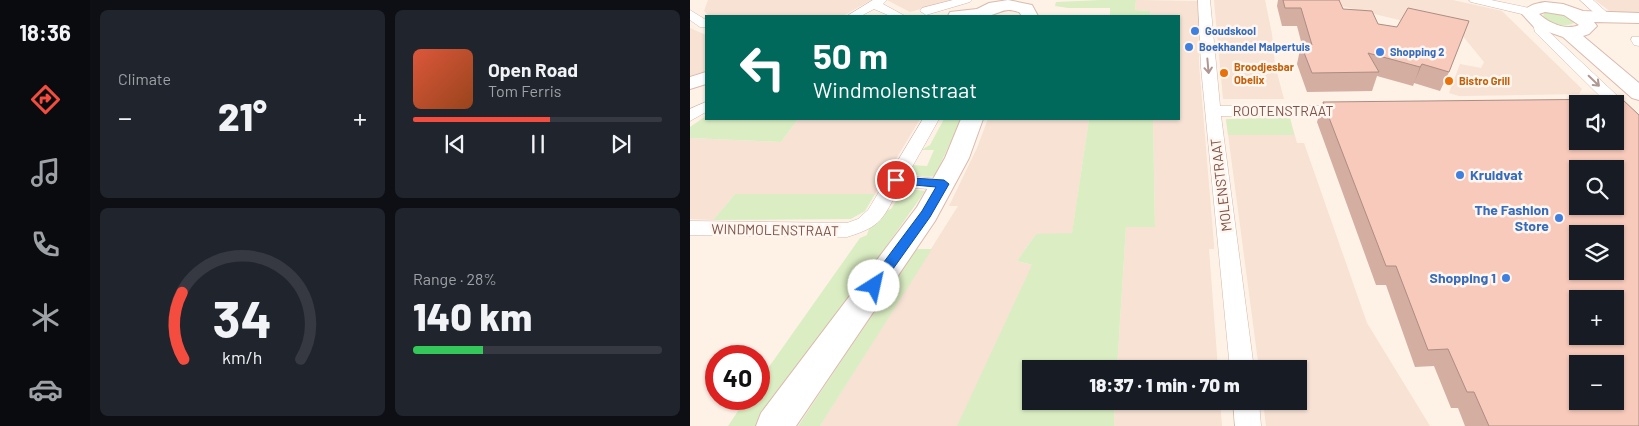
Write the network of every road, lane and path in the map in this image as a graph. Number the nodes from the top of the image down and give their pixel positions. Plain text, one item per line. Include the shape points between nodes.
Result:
1 (698, 0) edge
2 (966, 0) edge
3 (1204, 0) edge
4 (1475, 0) edge
5 (1586, 0) edge
6 (878, 2) edge
7 (1019, 6) edge
8 (1532, 9) edge
9 (926, 11) dead end
10 (690, 12) edge
11 (855, 15) edge
12 (898, 15) edge
13 (980, 15) edge
14 (1606, 17) junction
15 (1631, 18) edge
16 (704, 24) dead end
17 (1579, 25) junction
18 (705, 78) edge
19 (690, 83) edge
20 (1639, 84) edge
21 (1639, 94) edge
22 (1605, 95) edge
23 (705, 107) edge
24 (1219, 111) junction
25 (1356, 112) edge
26 (1624, 112) edge
27 (690, 116) edge
28 (930, 120) edge
29 (972, 120) edge
30 (1639, 125) edge
31 (896, 180) junction
32 (944, 184) junction
33 (690, 228) edge
34 (1241, 360) edge
35 (1247, 410) edge
36 (774, 426) edge
37 (1248, 426) edge

1 - 10 street
2 - 9 street
3 -> 24 street, MOLENSTRAAT via 1208,67
4 - 8 street
5 - 14 street
6 - 11 street
6 - 12 street
7 - 13 main road via 988,10
8 - 17 main road
8 -> 22 street via 1538,29
10 - 16 street
14 - 15 main road
14 - 17 main road
15 - 17 main road
17 - 20 main road via 1626,66
17 - 21 main road
18 - 19 main road
23 - 27 street
24 - 25 street, ROOTENSTRAAT
24 - 34 street, MOLENSTRAAT
26 - 30 street
28 - 31 street, WINDMOLENSTRAAT
29 - 32 main road
31 - 32 street
31 - 33 street, WINDMOLENSTRAAT via 875,214 865,224 847,230
32 - 36 main road via 920,223
35 - 37 street

